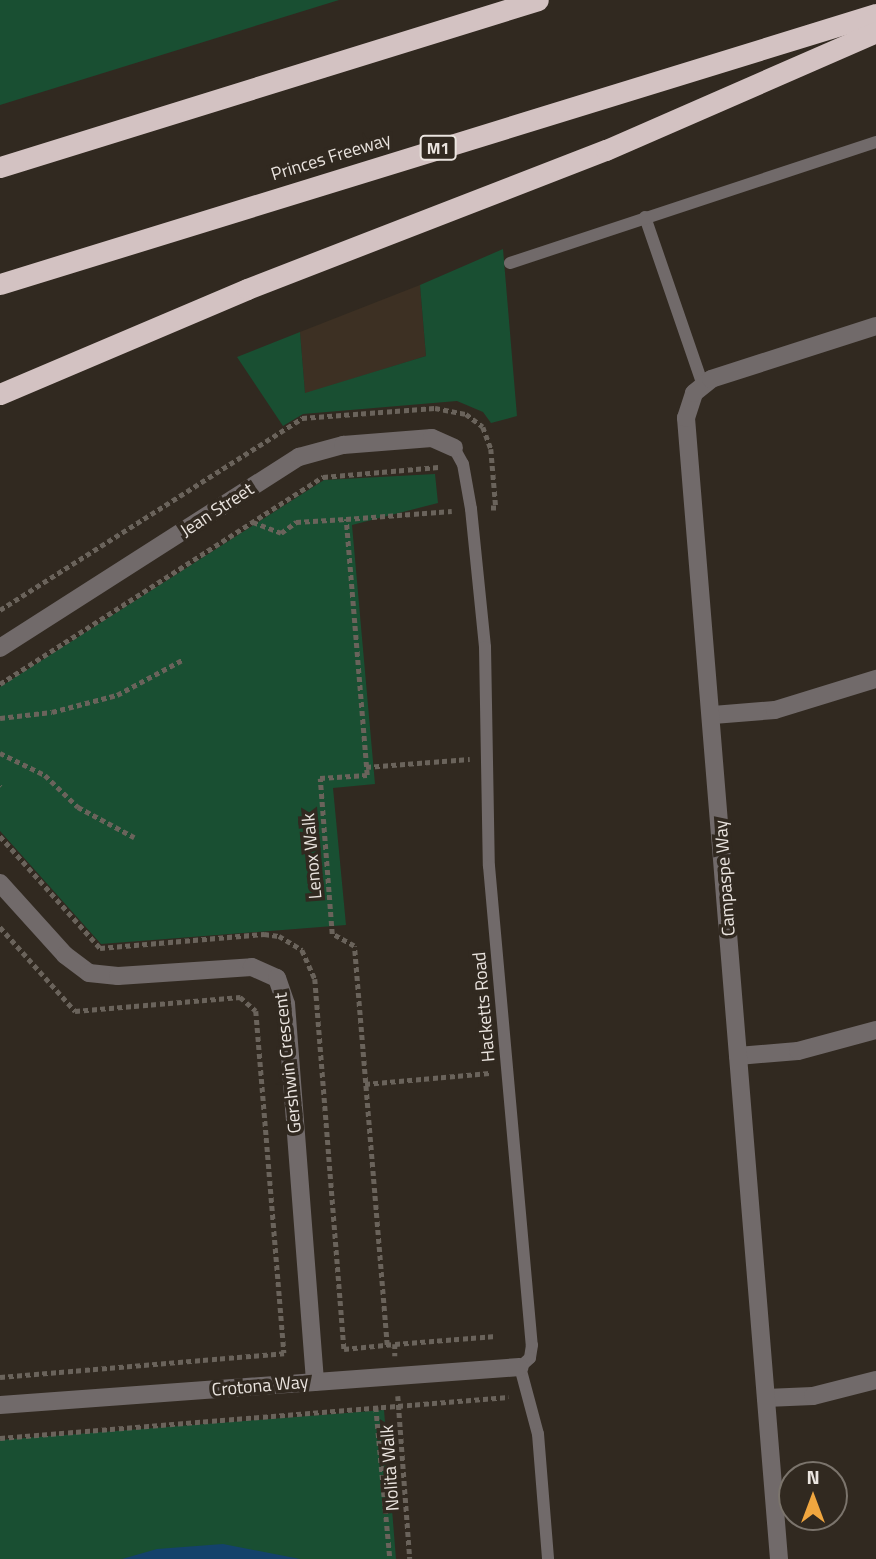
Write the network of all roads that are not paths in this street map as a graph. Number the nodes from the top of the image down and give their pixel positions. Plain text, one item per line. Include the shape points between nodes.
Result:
1 (538, 0) edge
2 (876, 14) edge
3 (876, 32) edge
4 (876, 142) edge
5 (0, 167) edge
6 (645, 217) junction
7 (510, 263) dead end
8 (0, 284) edge
9 (876, 326) edge
10 (703, 385) junction
11 (0, 394) edge
12 (454, 448) joint
13 (0, 648) edge
14 (876, 679) edge
15 (713, 715) junction
16 (0, 883) edge
17 (876, 1030) edge
18 (738, 1056) junction
19 (520, 1367) junction
20 (876, 1380) edge
21 (315, 1382) junction
22 (765, 1398) junction
23 (0, 1405) edge
24 (548, 1559) edge
25 (779, 1559) edge

1 - 5 highway
2 - 8 highway, Princes Freeway / M1
3 - 11 highway via 606,150 247,289
4 - 6 lane
6 - 7 lane
6 - 10 lane
9 - 10 street via 726,373
10 - 15 street, Campaspe Way via 689,403 686,418
12 - 13 street, Jean Street via 432,438 343,446 299,457
12 - 19 lane, Hacketts Road via 463,464 471,509 485,647 489,866 532,1345 530,1358
14 - 15 street via 775,710
15 - 18 street, Campaspe Way
16 - 21 street, Gershwin Crescent via 65,955 89,973 118,976 252,967 277,978 286,1004
17 - 18 street via 812,1049
18 - 22 street, Campaspe Way
19 - 21 street, Crotona Way
19 - 24 lane via 538,1434
20 - 22 street via 813,1396
21 - 23 street, Crotona Way
22 - 25 street, Campaspe Way

